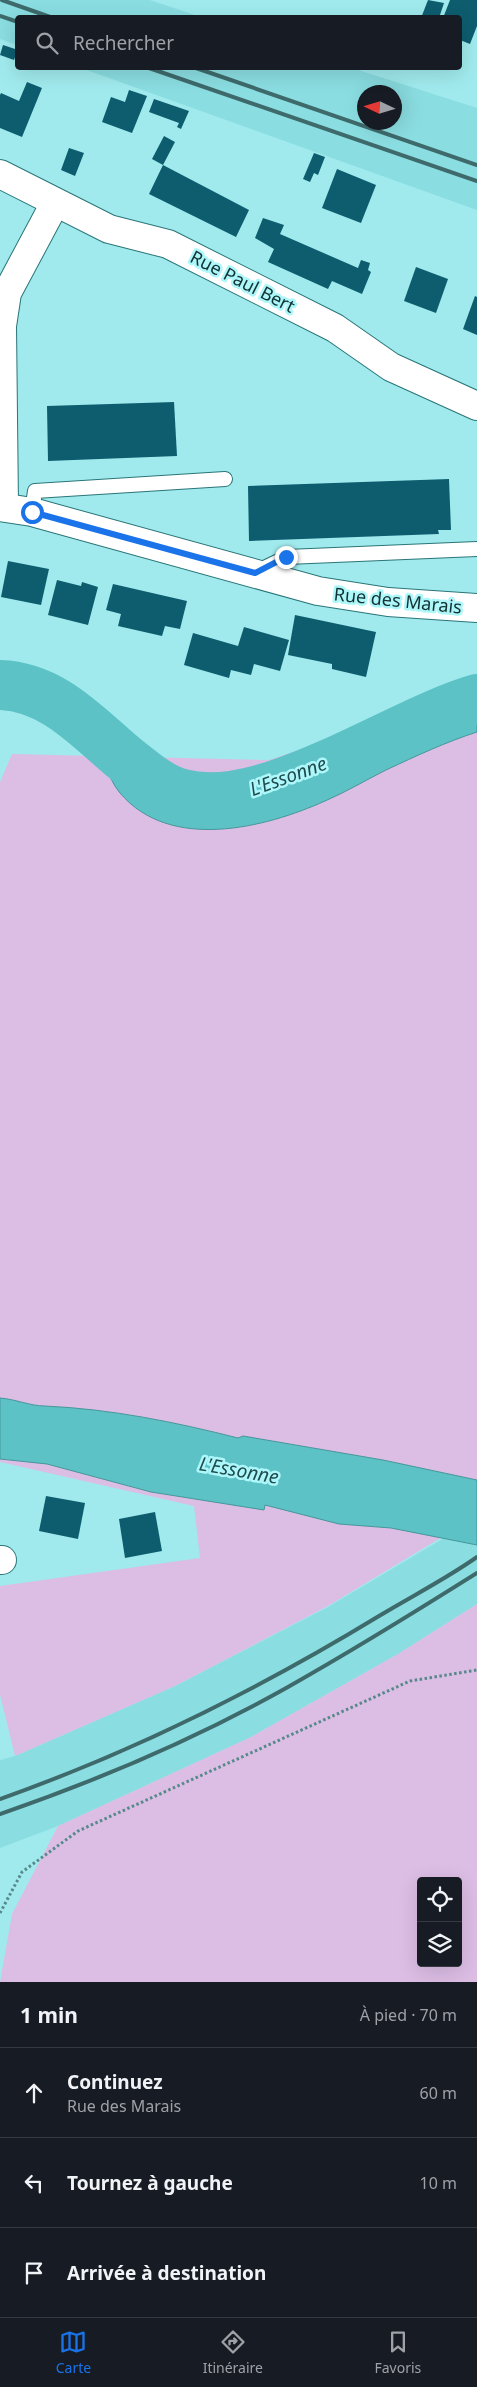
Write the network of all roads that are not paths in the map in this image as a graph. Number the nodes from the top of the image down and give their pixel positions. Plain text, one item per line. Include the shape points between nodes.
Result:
1 (0, 174) edge
2 (55, 203) junction
3 (477, 406) edge
4 (2, 423) edge
5 (225, 479) dead end
6 (2, 507) edge
7 (32, 512) junction
8 (477, 549) edge
9 (255, 573) junction
10 (477, 608) edge

1 - 2 street, Rue Paul Bert
2 - 3 street, Rue Paul Bert via 109,229 168,244 335,328 391,366
2 - 4 street via 7,293 2,326
4 - 6 street
5 - 7 lane via 35,490
6 - 7 street, Rue des Marais
7 - 9 street, Rue des Marais
8 - 9 lane via 286,557
9 - 10 street, Rue des Marais via 318,591 379,601

